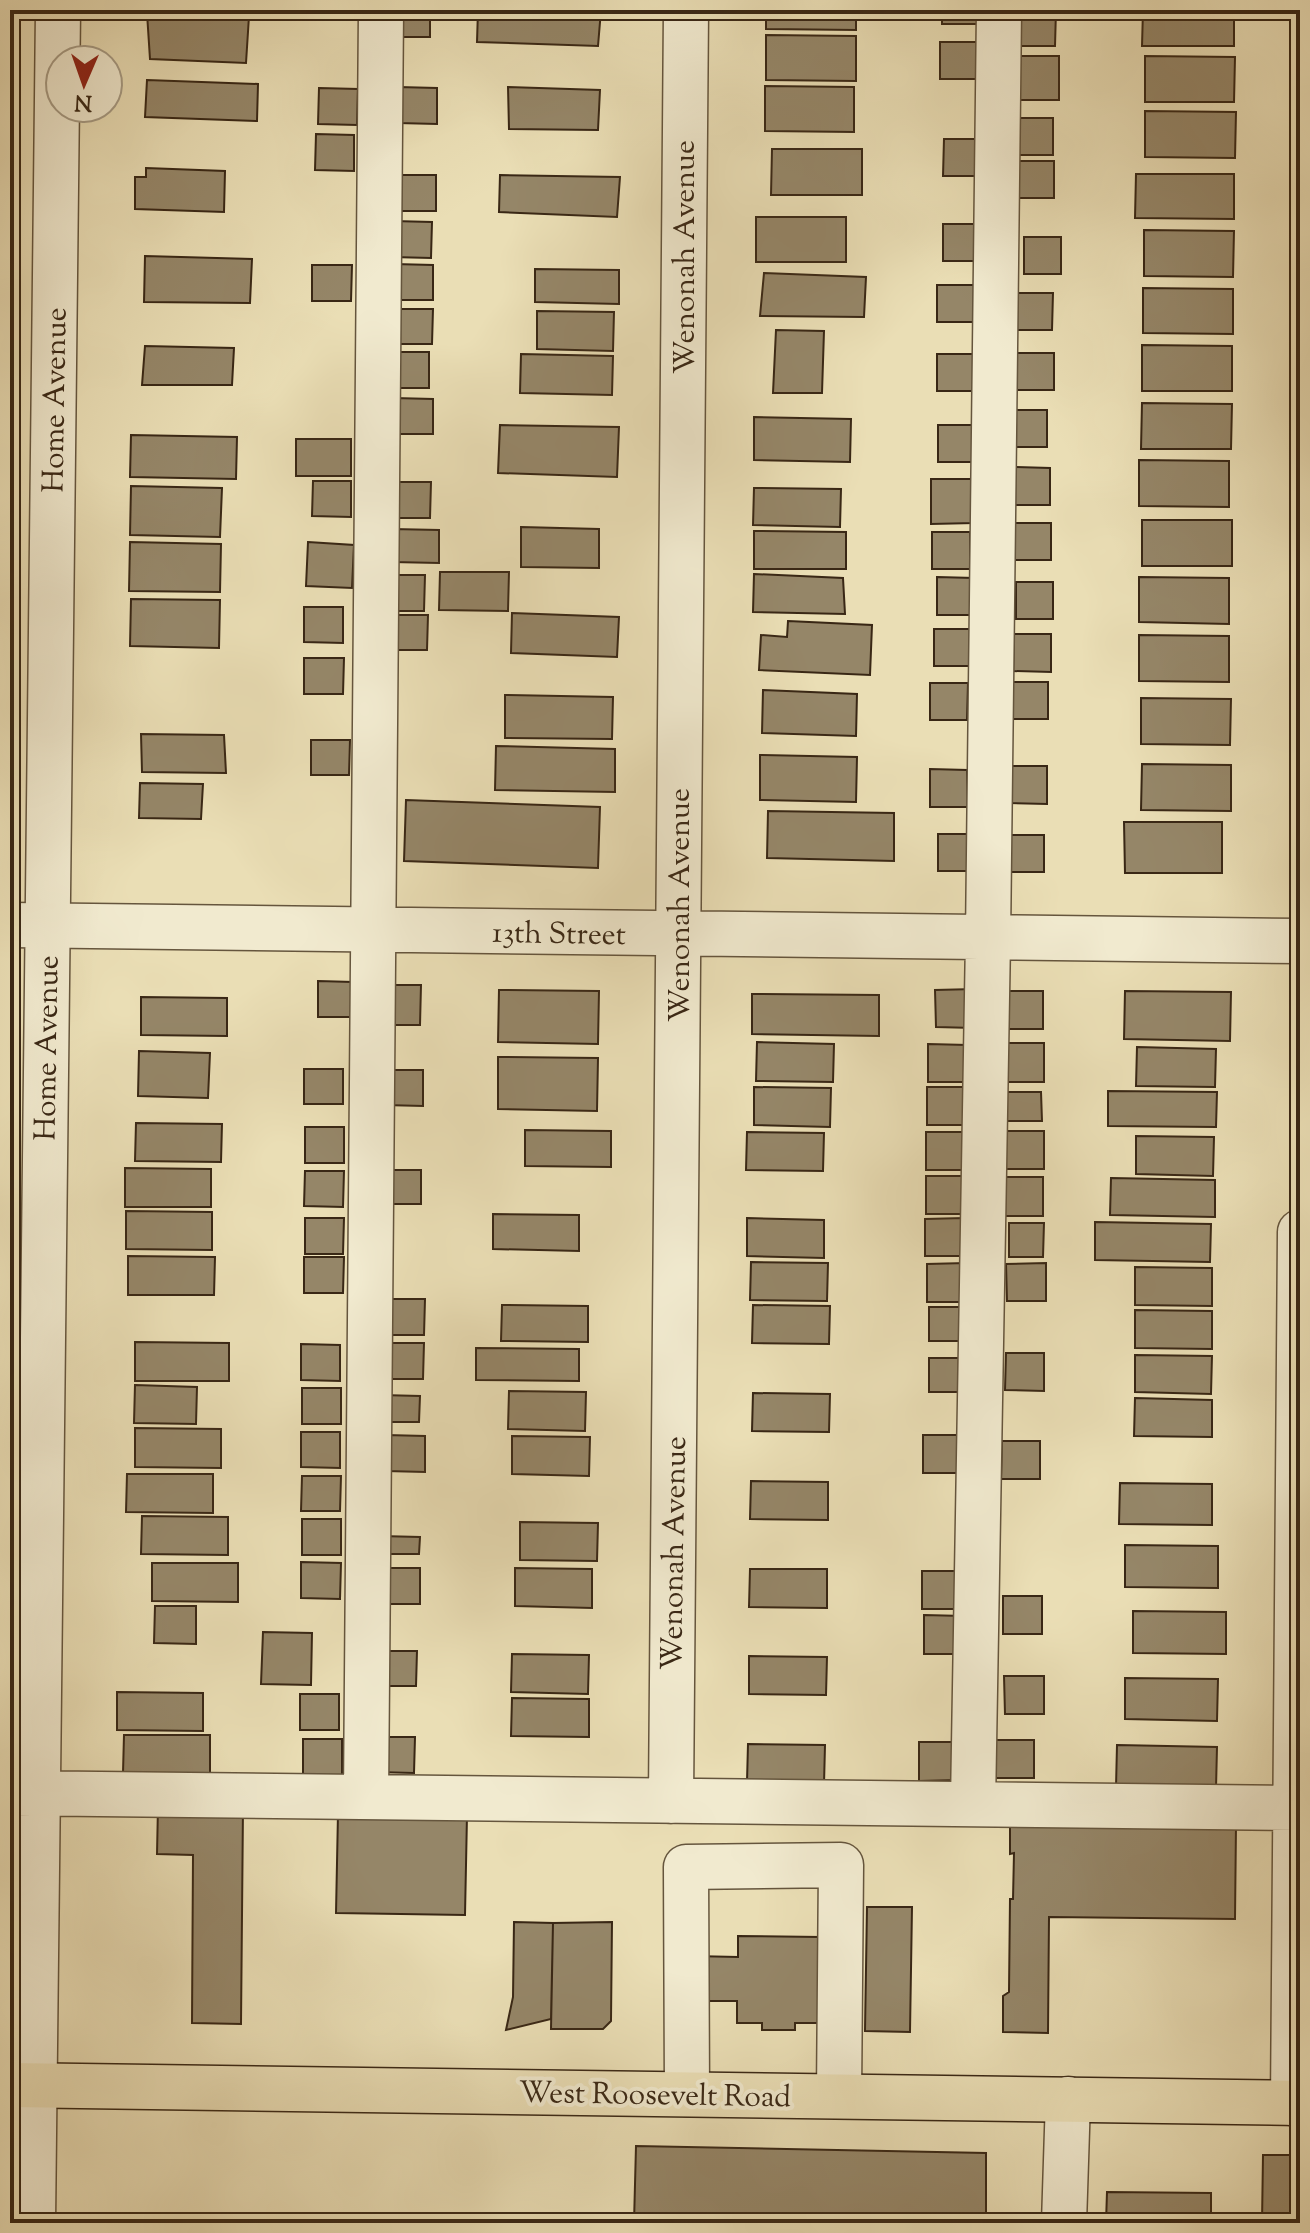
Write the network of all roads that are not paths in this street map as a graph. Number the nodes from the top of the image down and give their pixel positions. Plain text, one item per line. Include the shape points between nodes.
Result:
1 (58, 10) edge
2 (381, 10) edge
3 (686, 10) edge
4 (999, 10) edge
5 (29, 926) edge
6 (373, 930) junction
7 (678, 934) junction
8 (988, 939) junction
9 (1300, 941) edge
10 (1300, 1232) edge
11 (24, 1793) edge
12 (366, 1797) junction
13 (671, 1801) junction
14 (973, 1804) junction
15 (1298, 1808) edge
16 (22, 2085) edge
17 (687, 2094) junction
18 (839, 2096) junction
19 (1068, 2099) junction
20 (1296, 2103) edge
21 (33, 2223) edge
22 (1064, 2223) edge

1 - 5 street, Home Avenue
2 - 6 street
3 - 7 street, Wenonah Avenue
4 - 8 street
5 - 6 street, 13th Street
5 - 11 street, Home Avenue
6 - 7 street, 13th Street
6 - 12 street
7 - 8 street, 13th Street
7 - 13 street, Wenonah Avenue
8 - 9 street, 13th Street
8 - 14 street
10 - 15 street
11 - 12 street
11 - 16 street, Home Avenue
12 - 13 street
13 - 14 street
14 - 15 street
15 - 20 street
16 - 17 main road, West Roosevelt Road
16 - 21 street, Home Avenue
17 - 18 main road, West Roosevelt Road
17 - 18 street via 686,1867 841,1865
18 - 19 main road, West Roosevelt Road
19 - 20 main road, West Roosevelt Road
19 - 22 street

